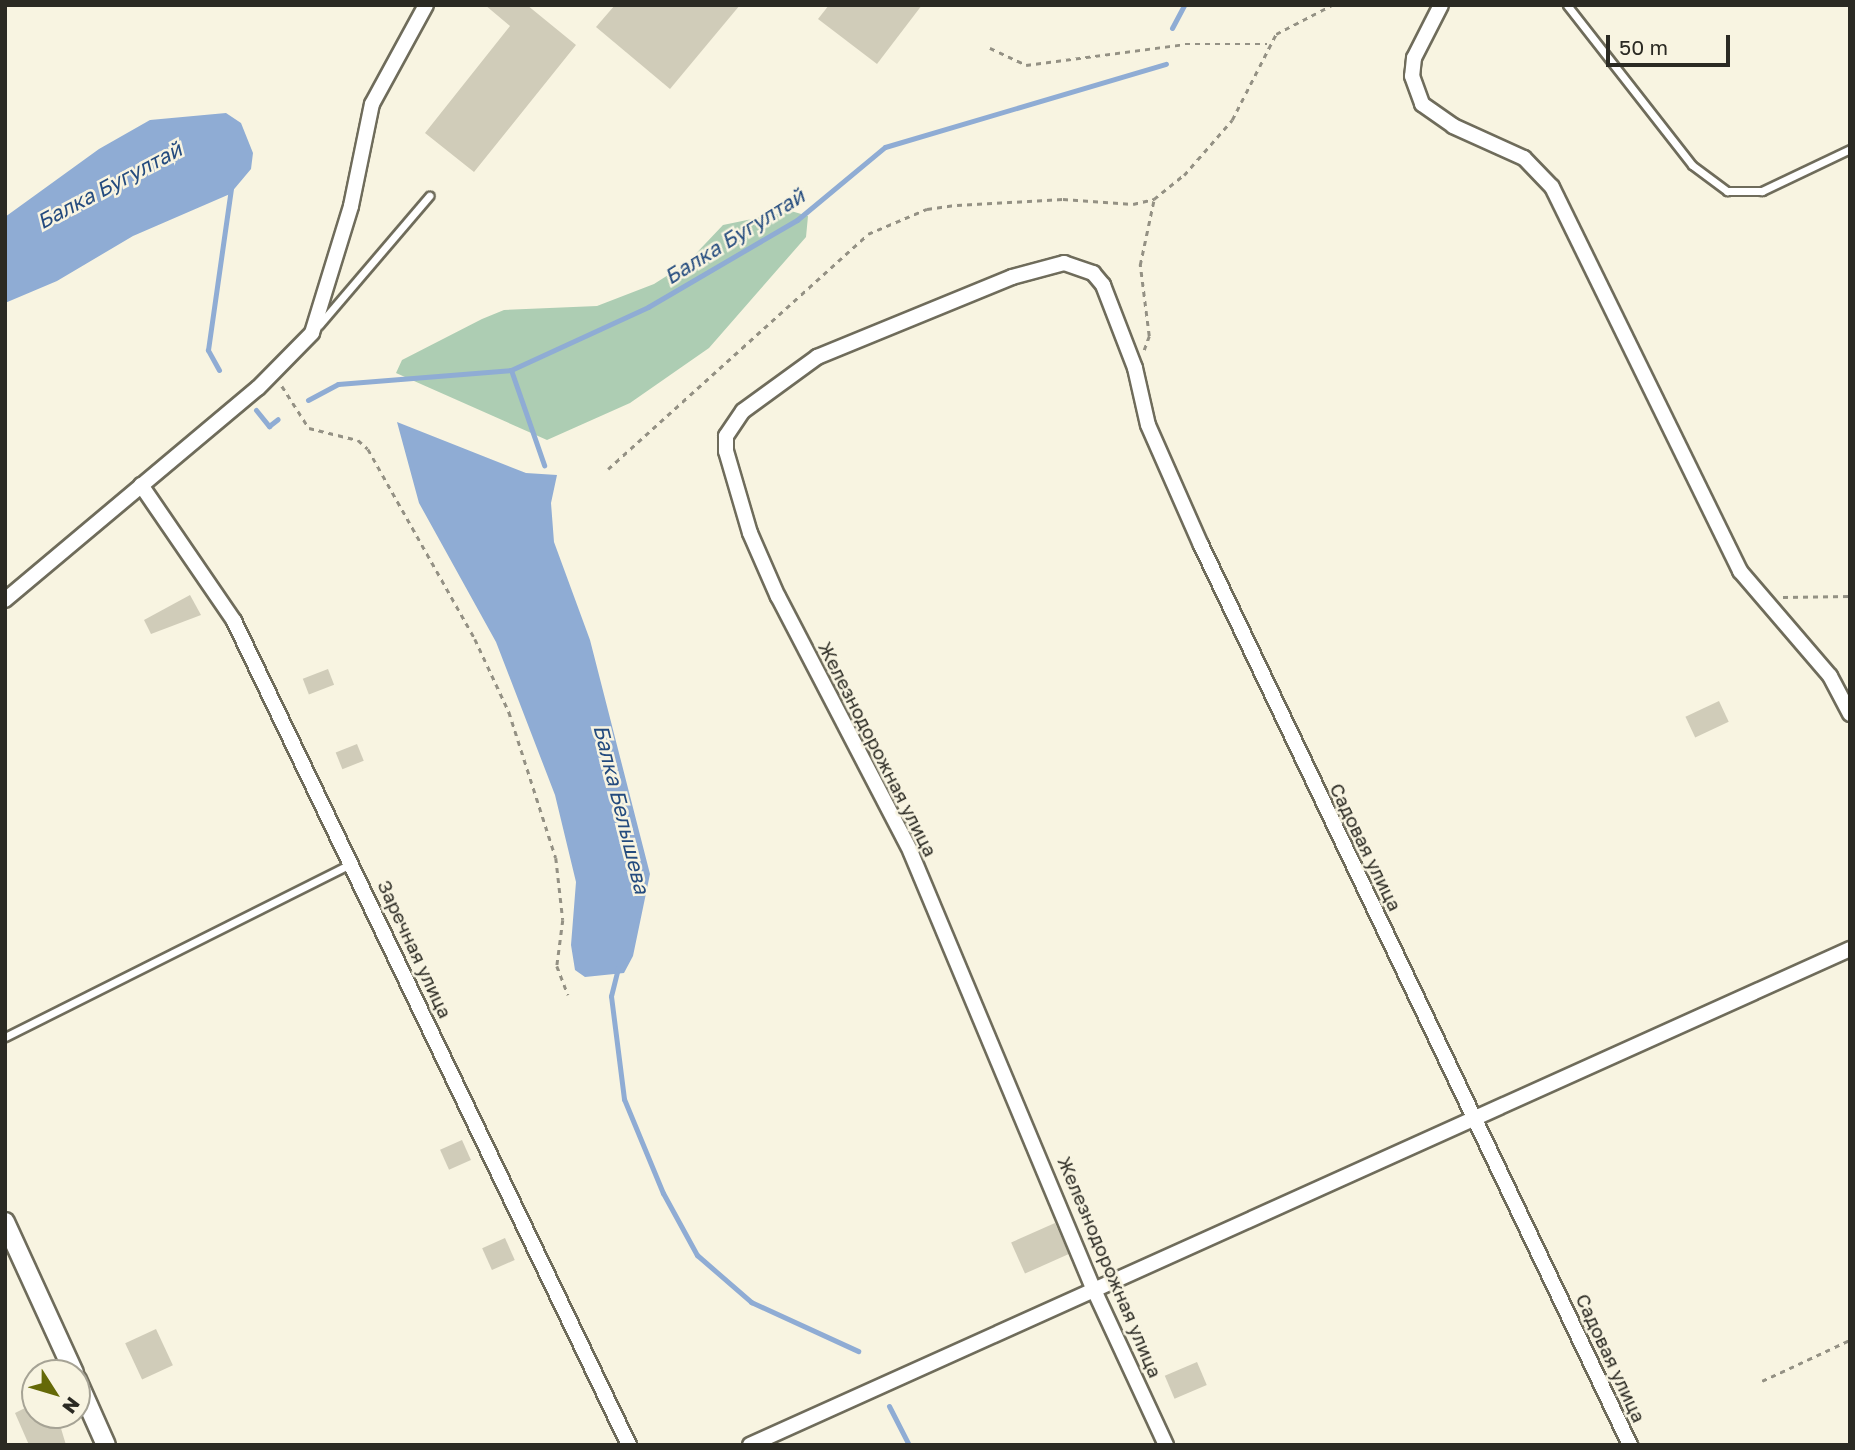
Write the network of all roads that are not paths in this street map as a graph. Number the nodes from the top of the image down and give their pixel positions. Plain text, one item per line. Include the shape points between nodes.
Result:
1 (426, 5) edge
2 (1441, 5) edge
3 (1567, 5) edge
4 (1850, 149) edge
5 (429, 196) dead end
6 (1078, 265) joint
7 (312, 333) junction
8 (141, 485) junction
9 (5, 600) edge
10 (1850, 714) edge
11 (353, 863) junction
12 (1850, 949) edge
13 (5, 1037) edge
14 (1474, 1116) junction
15 (5, 1222) edge
16 (1093, 1288) junction
17 (68, 1359) edge
18 (91, 1411) edge
19 (106, 1445) edge
20 (628, 1445) edge
21 (750, 1445) edge
22 (1166, 1445) edge
23 (1630, 1445) edge

1 - 7 street via 372,104 351,206
2 - 10 street via 1414,58 1415,91 1434,115 1524,158 1552,187 1708,513 1755,593 1822,666
3 - 4 lane via 1692,165 1727,191 1762,191
5 - 7 lane
6 - 14 street, Садовая улица via 1103,285 1135,368 1148,425 1201,545
6 - 16 street, Железнодорожная улица via 1044,265 817,357 743,411 726,436 726,451 750,533 778,597 911,852
7 - 8 street via 278,371
8 - 9 street
8 - 11 street, Заречная улица via 234,621
11 - 13 lane
11 - 20 street, Заречная улица
12 - 14 street
14 - 16 street
14 - 23 street, Садовая улица
15 - 17 street
16 - 21 street
16 - 22 street, Железнодорожная улица
18 - 19 street

